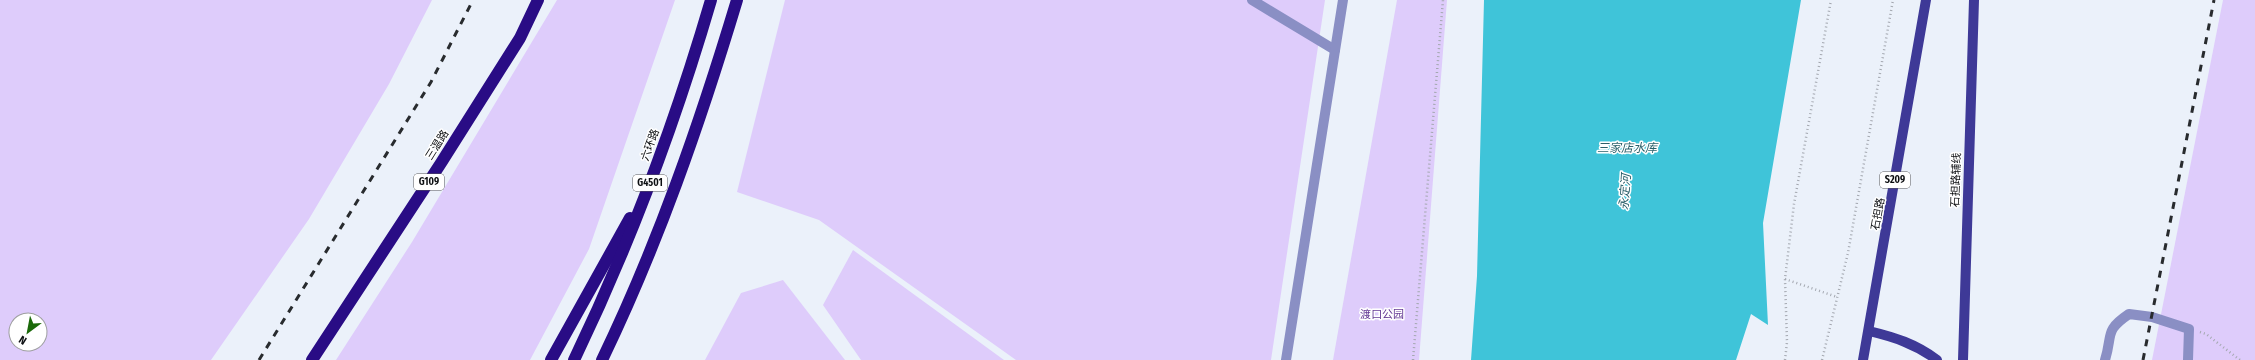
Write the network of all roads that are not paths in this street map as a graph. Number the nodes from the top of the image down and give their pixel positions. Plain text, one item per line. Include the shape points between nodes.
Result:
1 (538, 0) edge
2 (711, 0) edge
3 (737, 0) edge
4 (1252, 0) edge
5 (1343, 0) edge
6 (1926, 0) edge
7 (1974, 0) edge
8 (1334, 50) junction
9 (653, 175) junction
10 (1869, 330) junction
11 (312, 360) edge
12 (551, 360) edge
13 (574, 360) edge
14 (602, 360) edge
15 (1286, 360) edge
16 (1863, 360) edge
17 (1936, 360) edge
18 (1963, 360) edge
19 (2105, 360) edge
20 (2188, 360) edge

1 - 11 highway, 三温路 / G109 via 520,38
2 - 9 highway, 六环路 / G4501 via 691,70
3 - 14 highway, G4501 via 683,168 646,264
4 - 8 street
5 - 8 street
6 - 10 main road, 石担路 / S209
7 - 18 main road, 石担路辅线
8 - 15 street
9 - 12 highway
9 - 13 highway, 六环路 / G4501 via 620,260
10 - 16 main road, 石担路 / S209
10 - 17 main road via 1893,336 1921,348
19 - 20 street via 2109,332 2115,323 2130,314 2152,317 2189,329

